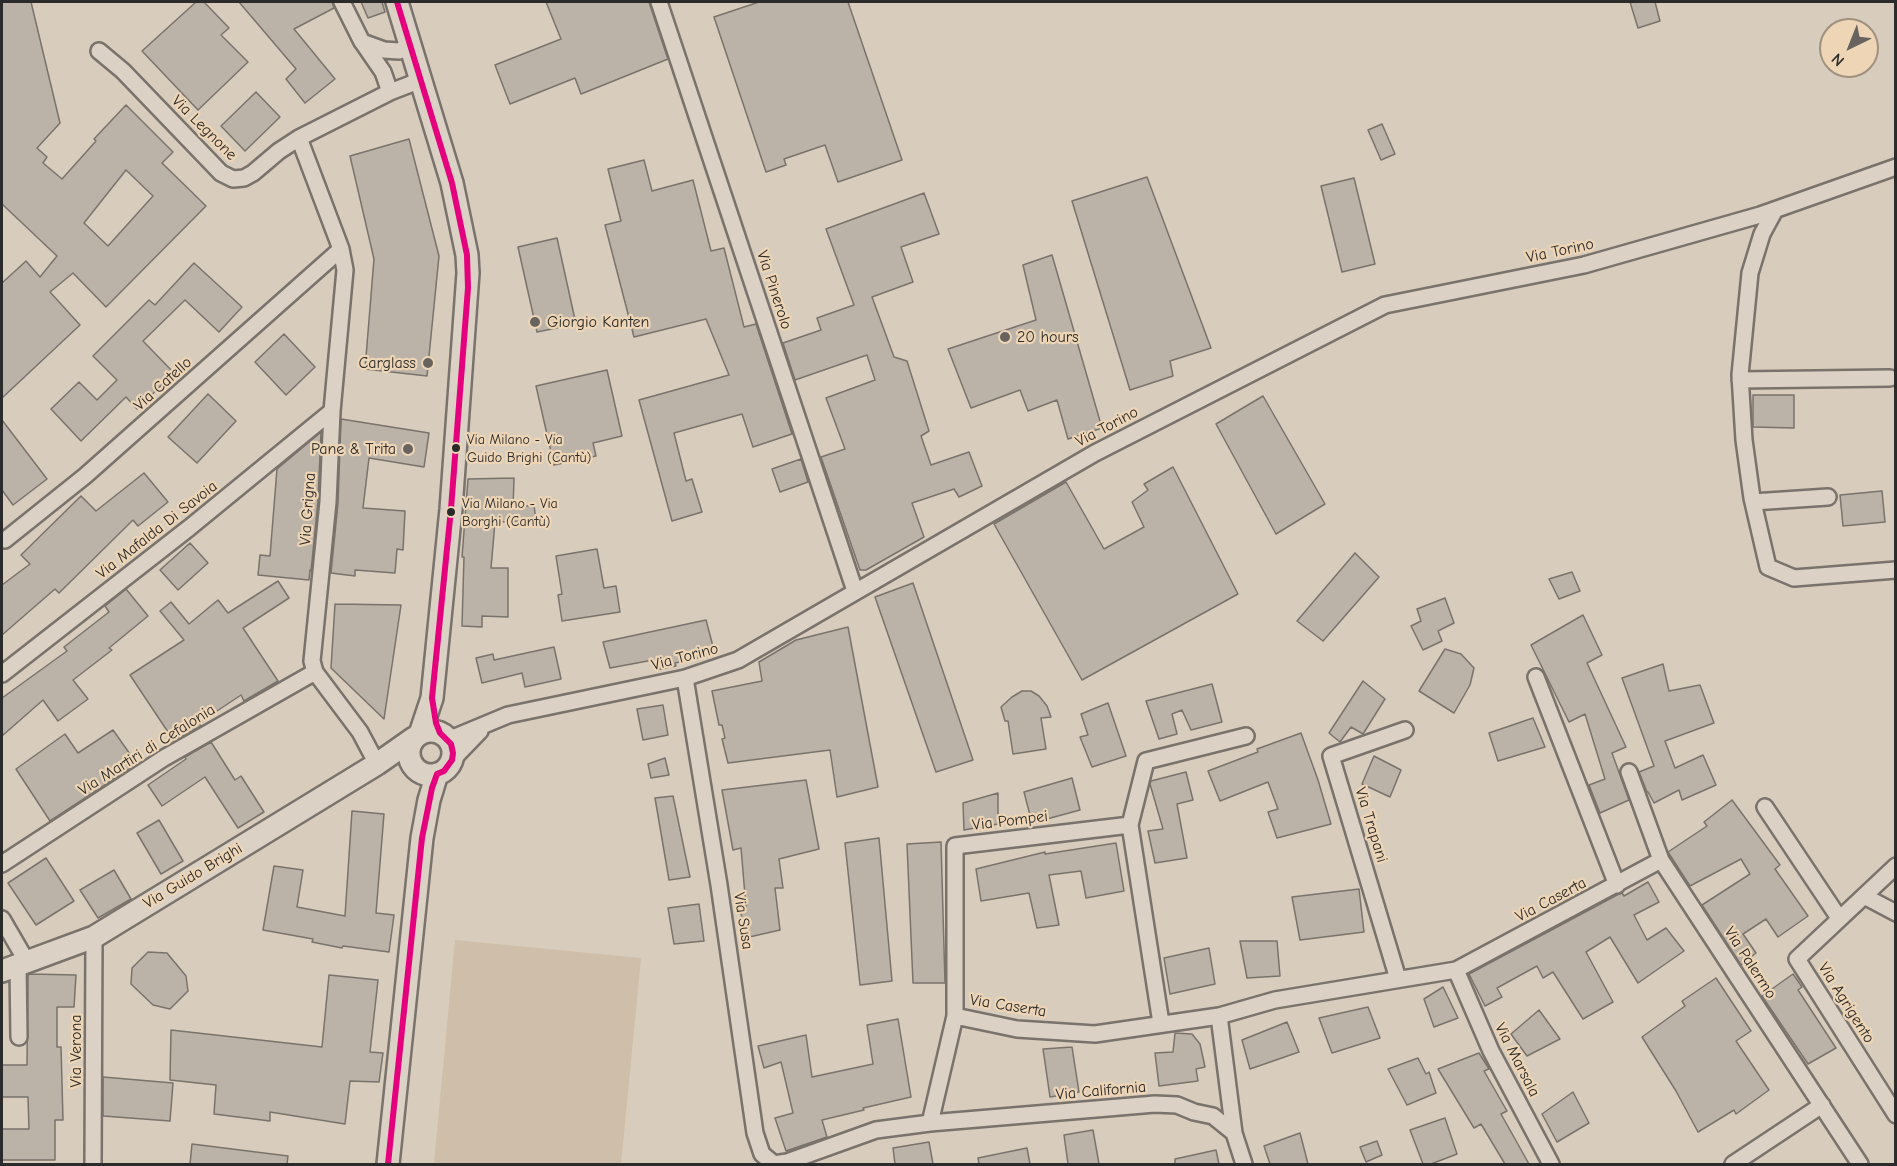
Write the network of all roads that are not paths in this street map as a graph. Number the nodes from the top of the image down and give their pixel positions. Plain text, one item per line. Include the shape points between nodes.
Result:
1 (342, 2) edge
2 (397, 2) edge
3 (659, 2) edge
4 (362, 42) junction
5 (410, 48) junction
6 (99, 51) dead end
7 (421, 80) junction
8 (390, 93) junction
9 (300, 138) junction
10 (1896, 167) edge
11 (1775, 210) junction
12 (341, 249) junction
13 (1890, 378) dead end
14 (1740, 381) junction
15 (332, 411) junction
16 (1828, 497) dead end
17 (1753, 502) junction
18 (5, 540) dead end
19 (1896, 570) edge
20 (855, 591) junction
21 (315, 672) junction
22 (2, 674) edge
23 (1536, 677) dead end
24 (685, 678) junction
25 (492, 721) junction
26 (1404, 730) dead end
27 (1246, 735) dead end
28 (435, 746) junction
29 (376, 764) junction
30 (413, 765) junction
31 (1629, 772) dead end
32 (1765, 807) dead end
33 (1130, 825) junction
34 (422, 838) junction
35 (1661, 860) junction
36 (2, 864) edge
37 (1896, 866) edge
38 (1617, 885) junction
39 (1864, 896) junction
40 (1896, 913) edge
41 (1839, 918) junction
42 (2, 919) edge
43 (94, 937) junction
44 (16, 966) edge
45 (1456, 970) junction
46 (1398, 979) junction
47 (955, 1016) junction
48 (1219, 1016) junction
49 (1161, 1023) junction
50 (19, 1037) dead end
51 (1822, 1105) junction
52 (1896, 1115) edge
53 (930, 1124) junction
54 (1234, 1133) junction
55 (93, 1164) edge
56 (388, 1164) edge
57 (774, 1164) edge
58 (1244, 1164) edge
59 (1551, 1164) edge
60 (1733, 1164) edge
61 (1860, 1164) edge

1 - 4 street
2 - 5 main road
3 - 20 street, Via Pinerolo
4 - 5 street via 391,51
4 - 8 street via 383,72
5 - 7 main road
6 - 9 street, Via Legnone via 227,177 244,178
7 - 8 street, Via Legnone
7 - 28 main road via 452,183 468,273 432,698
8 - 9 street, Via Legnone
9 - 12 street, Via Grigna
10 - 11 street, Via Torino
11 - 14 street via 1762,234 1750,273
11 - 20 street, Via Torino via 1584,265 1385,305 1095,453
12 - 15 street, Via Grigna via 345,270
12 - 18 street, Via Catello via 85,476
13 - 14 street
14 - 17 street
15 - 21 street, Via Grigna via 328,502 312,661
15 - 22 street, Via Mafalda Di Savoia
16 - 17 street
17 - 19 street via 1768,567 1794,578
20 - 24 street, Via Torino via 752,653
21 - 29 street via 360,732
21 - 36 street, Via Martiri di Cefalonia via 164,759
23 - 38 street
24 - 25 street, Via Torino
24 - 57 street, Via Susa via 755,1133 762,1154
25 - 28 street, Via Torino
25 - 28 street, Via Torino via 468,741
26 - 46 street, Via Trapani via 1331,756
27 - 33 street via 1146,760
28 - 29 main road, Via Guido Brighi
28 - 30 main road via 409,750
28 - 30 main road, Via Guido Brighi via 423,773
28 - 34 main road
29 - 30 main road, Via Guido Brighi via 393,760
29 - 43 main road, Via Guido Brighi
30 - 34 main road via 420,791
31 - 35 street, Via Palermo
32 - 41 street
33 - 47 street, Via Pompei via 955,846
33 - 49 street
34 - 56 main road
35 - 38 street, Via Caserta
35 - 51 street, Via Palermo
37 - 39 street, Via Agrigento
38 - 45 street, Via Caserta
39 - 40 street
39 - 41 street, Via Agrigento
41 - 52 street, Via Agrigento via 1797,959
42 - 44 street
43 - 44 main road, Via Guido Brighi
43 - 55 street, Via Verona
44 - 50 street
45 - 46 street, Via Caserta
45 - 59 street, Via Marsala via 1491,1051
46 - 48 street, Via Caserta via 1275,1000
47 - 49 street, Via Caserta via 1017,1029 1095,1034
47 - 53 street, Via Caserta
48 - 49 street, Via Caserta
48 - 54 street
51 - 60 street
51 - 61 street, Via Palermo
53 - 54 street, Via California via 1155,1104 1177,1105 1213,1116
53 - 57 street via 876,1130
54 - 58 street

